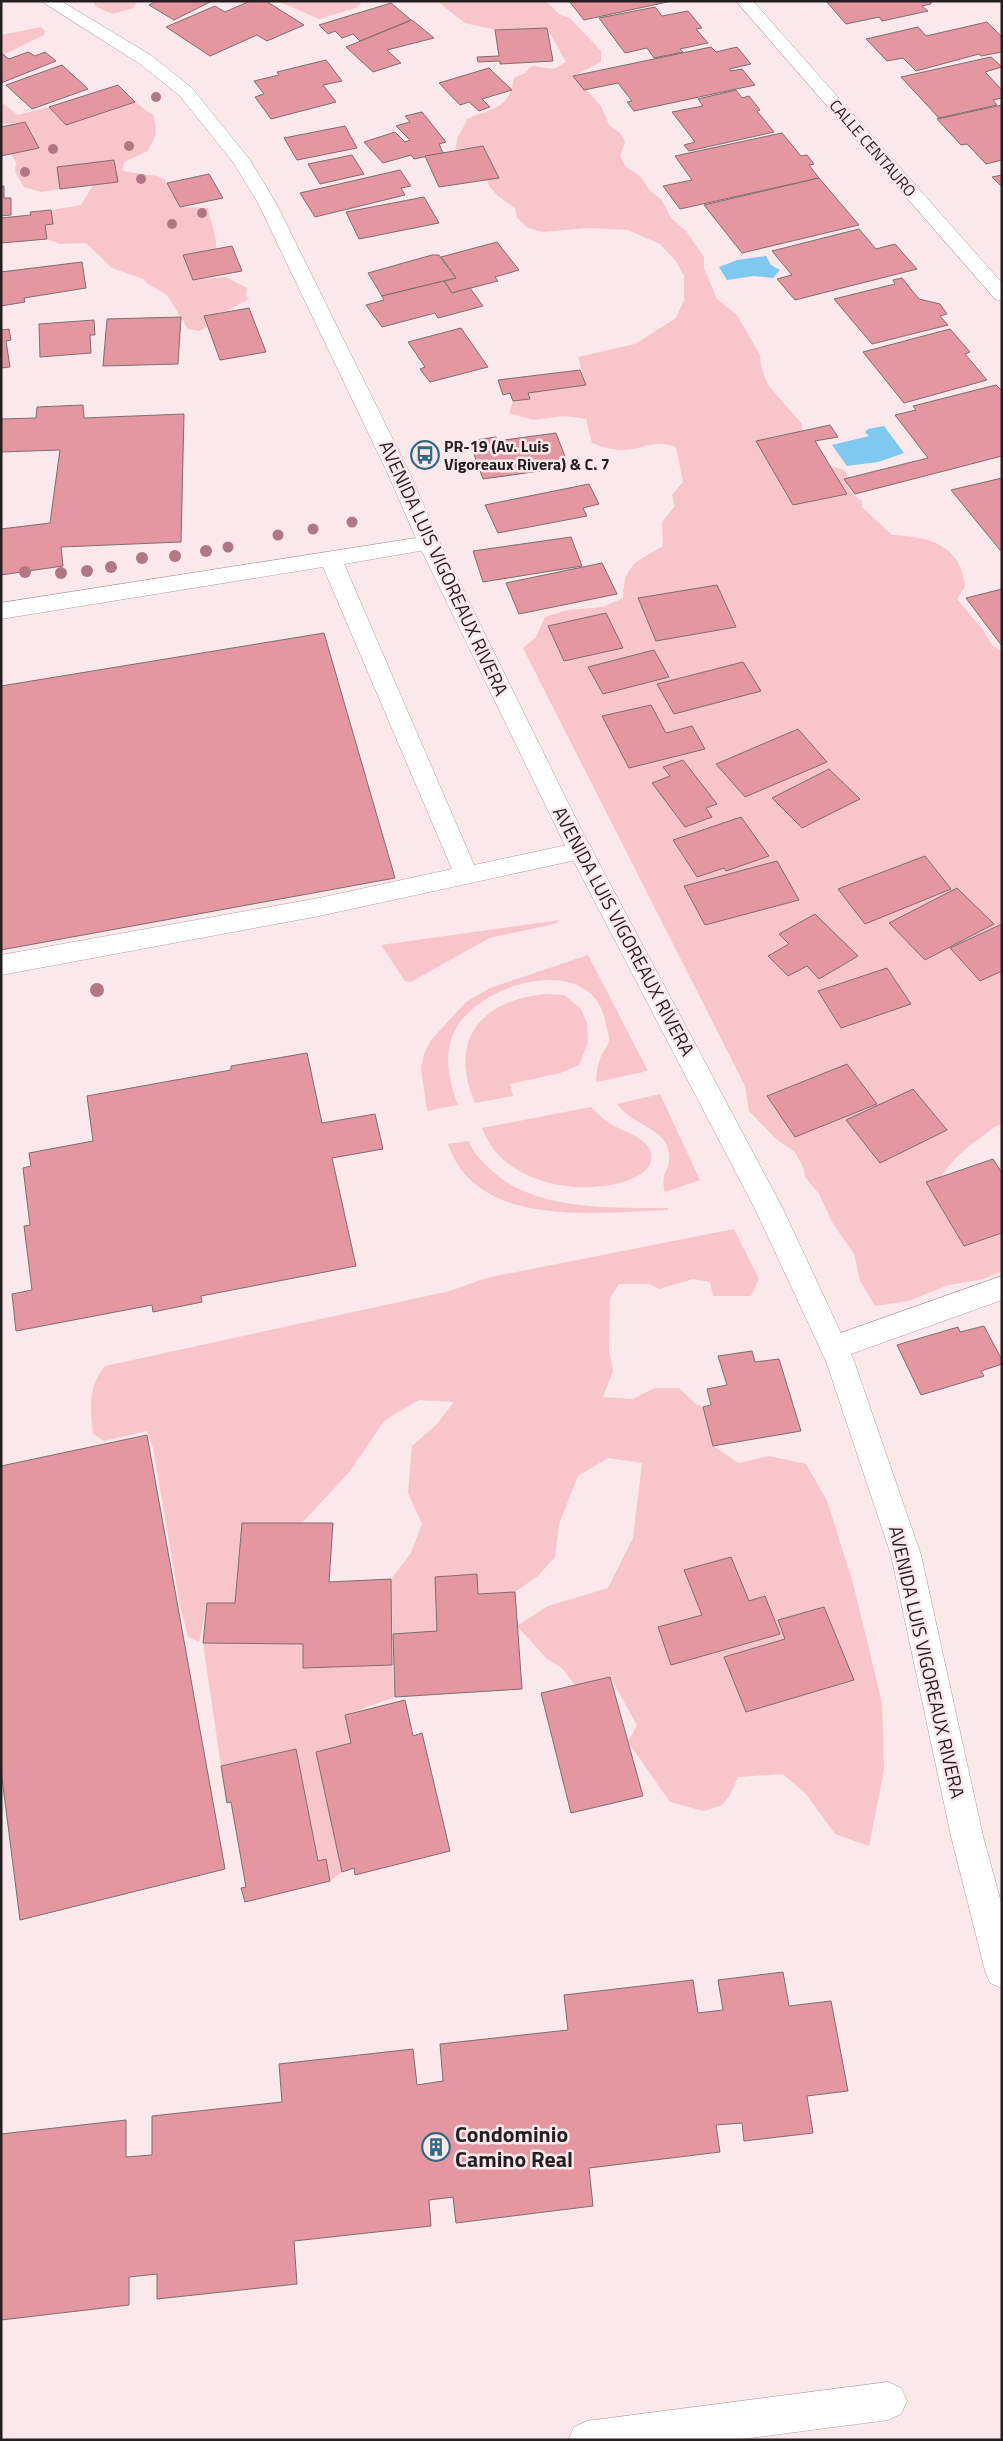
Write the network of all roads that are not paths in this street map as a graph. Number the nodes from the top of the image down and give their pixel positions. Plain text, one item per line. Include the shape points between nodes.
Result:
1 (49, 1) edge
2 (744, 1) edge
3 (1002, 295) edge
4 (429, 543) junction
5 (331, 559) junction
6 (1, 611) edge
7 (581, 851) junction
8 (467, 876) junction
9 (1, 965) edge
10 (1002, 1288) edge
11 (834, 1348) junction
12 (1002, 1971) edge
13 (888, 2401) dead end
14 (587, 2440) edge

1 - 4 main road, AVENIDA LUIS VIGOREAUX RIVERA via 146,60 186,92 241,160 267,203 400,474
2 - 3 main road, CALLE CENTAURO
4 - 5 main road
4 - 7 main road, AVENIDA LUIS VIGOREAUX RIVERA
5 - 6 main road
5 - 8 main road
7 - 8 main road
7 - 11 main road, AVENIDA LUIS VIGOREAUX RIVERA via 768,1207
8 - 9 main road via 319,907
10 - 11 main road
11 - 12 main road, AVENIDA LUIS VIGOREAUX RIVERA via 906,1555 967,1836
13 - 14 main road

